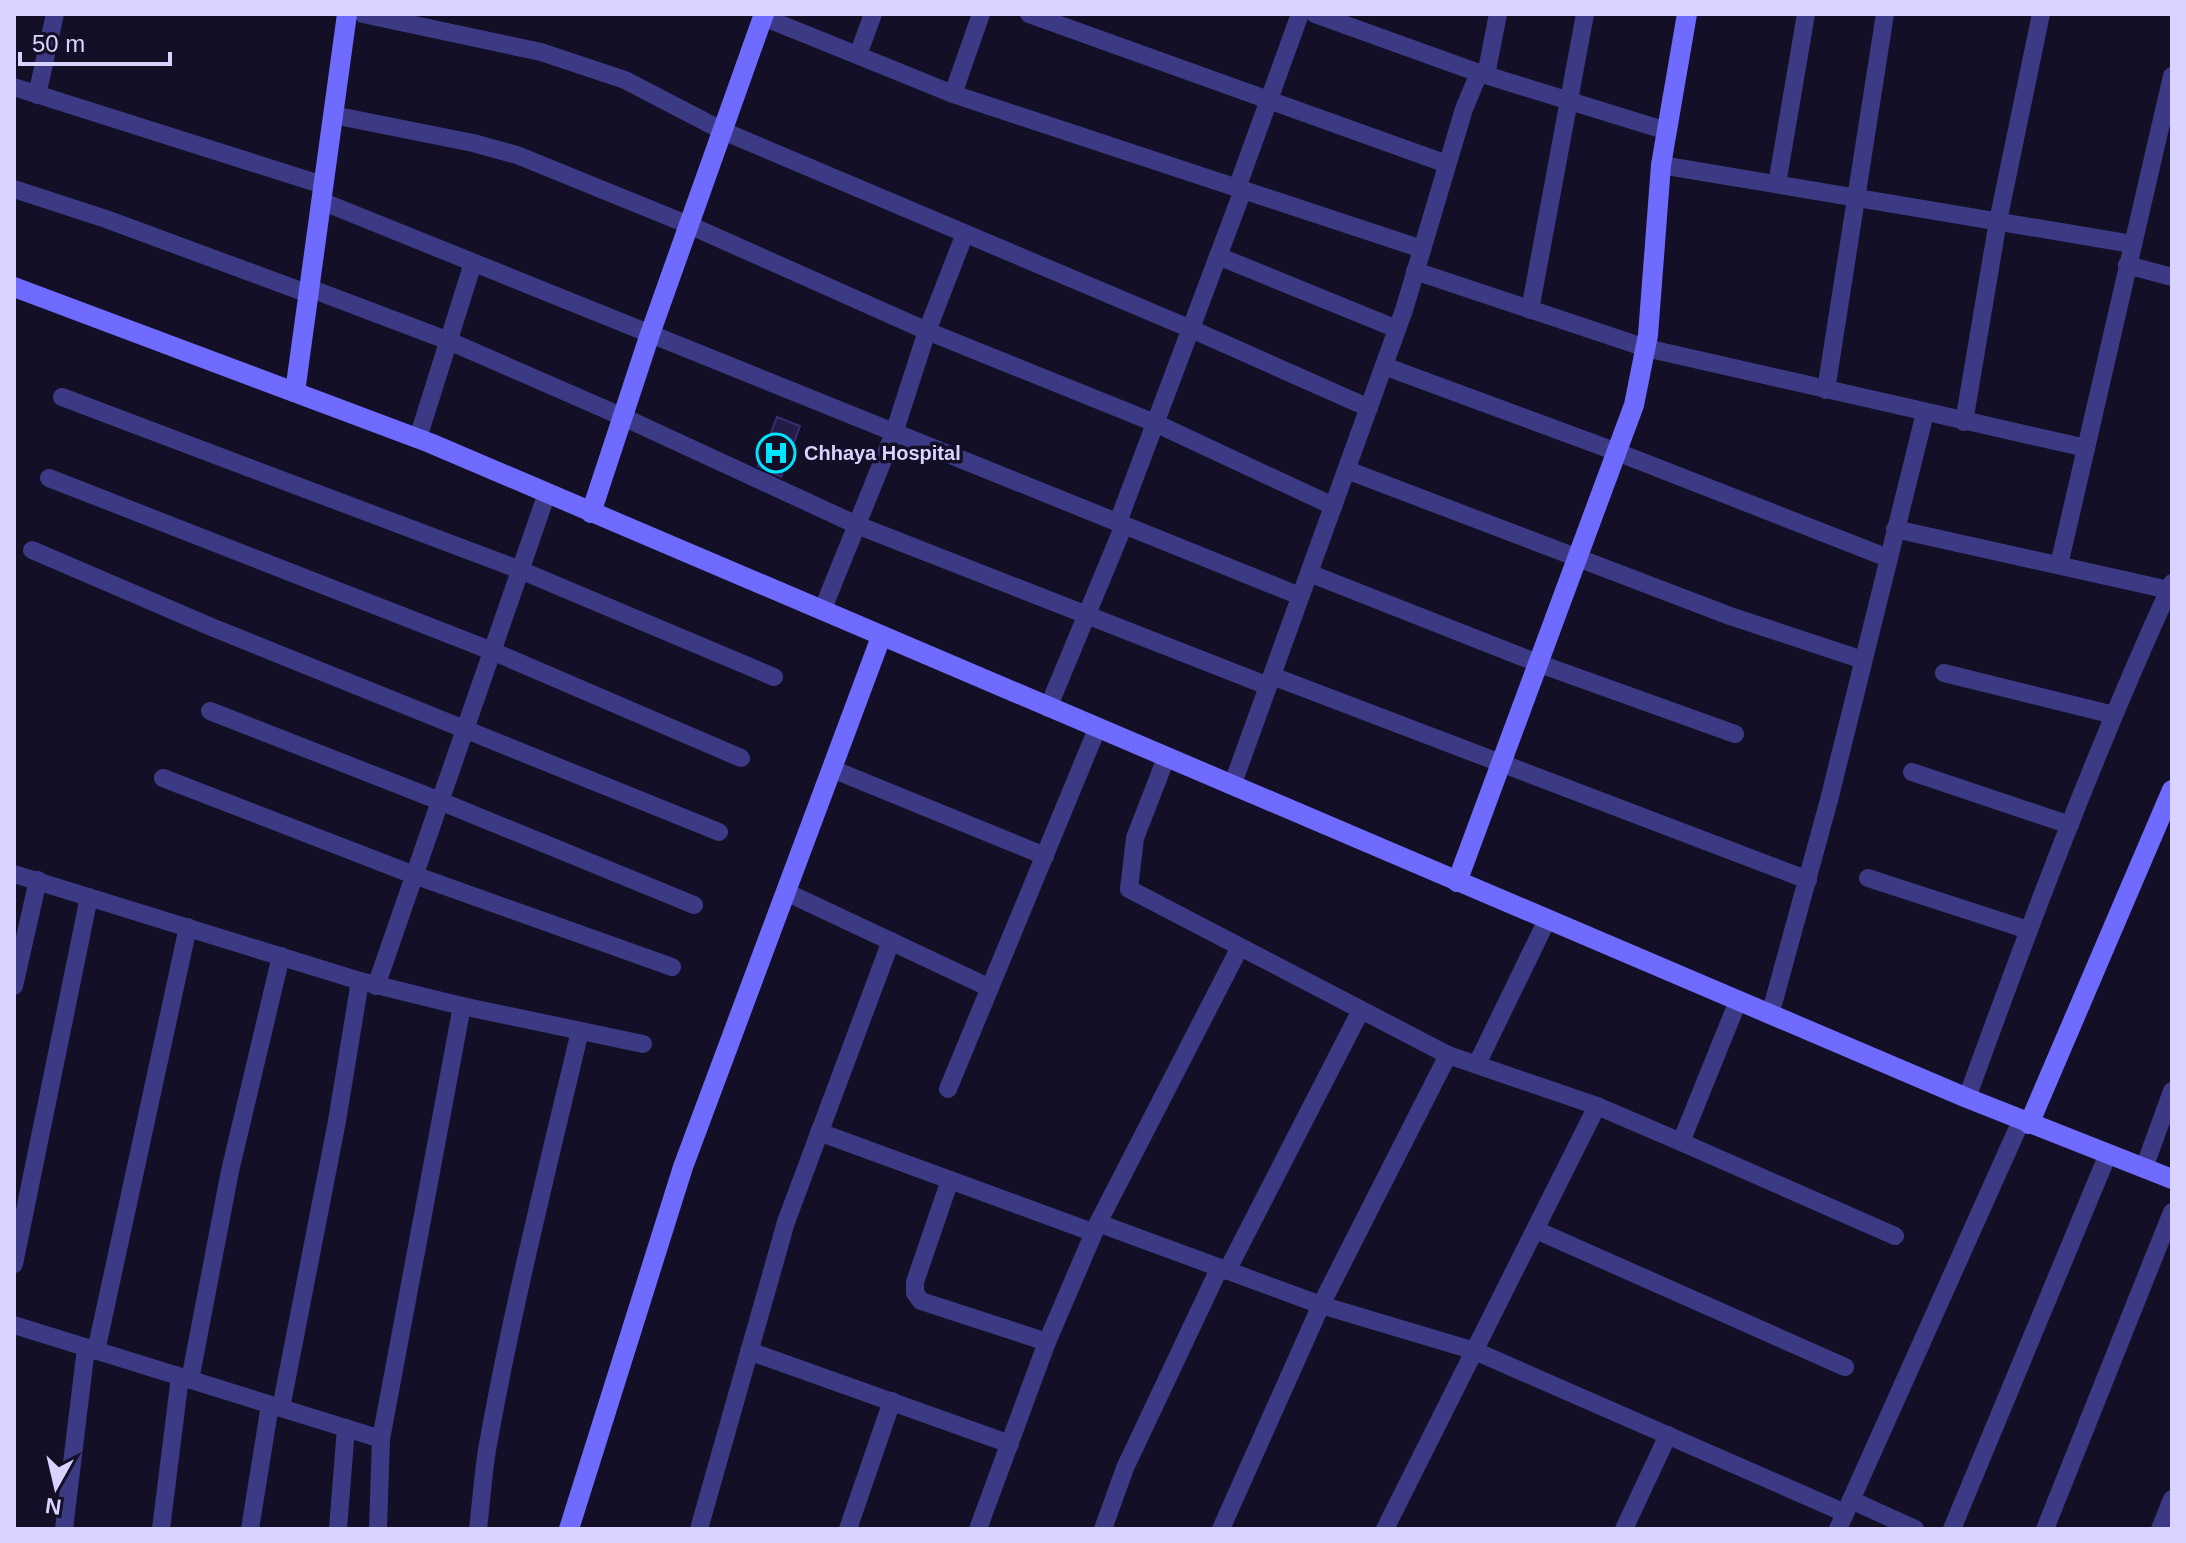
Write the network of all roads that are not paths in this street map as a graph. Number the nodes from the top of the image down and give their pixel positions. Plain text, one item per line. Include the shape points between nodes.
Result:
1 (55, 14) edge
2 (347, 14) edge
3 (363, 14) edge
4 (873, 14) edge
5 (981, 14) edge
6 (1029, 14) edge
7 (1300, 14) edge
8 (1315, 14) edge
9 (1498, 14) edge
10 (1585, 14) edge
11 (1687, 14) edge
12 (1806, 14) edge
13 (1885, 14) edge
14 (2041, 14) edge
15 (764, 16) edge
16 (858, 55) junction
17 (1482, 74) junction
18 (2172, 76) edge
19 (14, 87) edge
20 (953, 94) junction
21 (37, 95) junction
22 (1271, 101) junction
23 (1570, 101) junction
24 (333, 115) junction
25 (723, 131) junction
26 (1667, 131) junction
27 (1447, 164) junction
28 (1661, 165) junction
29 (1777, 184) junction
30 (14, 189) edge
31 (1240, 189) junction
32 (322, 193) junction
33 (1855, 197) junction
34 (1998, 221) junction
35 (689, 225) junction
36 (964, 236) junction
37 (2132, 244) junction
38 (1422, 249) junction
39 (1218, 256) junction
40 (473, 263) junction
41 (2127, 265) junction
42 (1415, 271) junction
43 (2172, 277) edge
44 (14, 287) edge
45 (309, 291) junction
46 (1530, 310) junction
47 (1191, 329) junction
48 (1397, 329) junction
49 (927, 331) junction
50 (650, 334) junction
51 (449, 341) junction
52 (1646, 348) junction
53 (1384, 366) junction
54 (1826, 390) junction
55 (295, 392) junction
56 (62, 397) dead end
57 (1369, 408) junction
58 (1925, 413) junction
59 (623, 417) junction
60 (1964, 422) junction
61 (1155, 423) junction
62 (894, 433) junction
63 (418, 438) junction
64 (2086, 448) junction
65 (1617, 452) junction
66 (1347, 470) junction
67 (49, 478) dead end
68 (547, 493) junction
69 (1333, 506) junction
70 (591, 513) junction
71 (1121, 524) junction
72 (857, 525) junction
73 (1895, 529) junction
74 (32, 550) dead end
75 (1579, 557) junction
76 (1888, 558) junction
77 (2059, 565) junction
78 (520, 570) junction
79 (1309, 573) junction
80 (2170, 586) edge
81 (1300, 596) junction
82 (822, 611) junction
83 (1087, 615) junction
84 (881, 637) junction
85 (492, 651) junction
86 (1863, 660) junction
87 (1540, 664) junction
88 (1944, 673) dead end
89 (774, 677) dead end
90 (1270, 681) junction
91 (1048, 708) junction
92 (210, 711) dead end
93 (2114, 715) junction
94 (465, 729) junction
95 (1097, 729) junction
96 (1735, 734) dead end
97 (741, 758) dead end
98 (1166, 758) junction
99 (1501, 764) junction
100 (832, 769) junction
101 (1912, 772) dead end
102 (163, 778) dead end
103 (1232, 786) junction
104 (2172, 790) edge
105 (440, 801) junction
106 (2070, 825) junction
107 (719, 832) dead end
108 (1045, 856) junction
109 (14, 874) edge
110 (414, 875) junction
111 (1868, 878) dead end
112 (38, 880) junction
113 (1808, 880) junction
114 (1457, 882) junction
115 (786, 892) junction
116 (89, 897) junction
117 (694, 905) dead end
118 (1547, 920) junction
119 (188, 927) junction
120 (2028, 930) junction
121 (891, 941) junction
122 (1240, 947) junction
123 (281, 956) junction
124 (672, 967) dead end
125 (368, 983) junction
126 (14, 986) edge
127 (990, 988) junction
128 (1738, 1001) junction
129 (462, 1006) junction
130 (1361, 1010) junction
131 (1770, 1015) junction
132 (580, 1031) junction
133 (643, 1044) dead end
134 (1448, 1055) junction
135 (1477, 1064) junction
136 (948, 1089) dead end
137 (2172, 1091) edge
138 (1967, 1098) junction
139 (1597, 1106) junction
140 (2025, 1122) junction
141 (819, 1132) junction
142 (1681, 1142) junction
143 (2108, 1154) junction
144 (2144, 1168) junction
145 (2172, 1179) edge
146 (950, 1180) junction
147 (2172, 1212) edge
148 (1095, 1228) junction
149 (1536, 1230) junction
150 (1895, 1236) dead end
151 (14, 1264) edge
152 (1223, 1270) junction
153 (1321, 1305) junction
154 (14, 1325) edge
155 (1047, 1342) junction
156 (91, 1349) junction
157 (749, 1351) junction
158 (1475, 1351) junction
159 (1845, 1367) dead end
160 (185, 1379) junction
161 (892, 1401) junction
162 (276, 1407) junction
163 (346, 1428) junction
164 (1668, 1435) junction
165 (381, 1439) junction
166 (1010, 1444) junction
167 (2172, 1499) edge
168 (1845, 1514) edge
169 (64, 1529) edge
170 (161, 1529) edge
171 (250, 1529) edge
172 (338, 1529) edge
173 (378, 1529) edge
174 (478, 1529) edge
175 (569, 1529) edge
176 (699, 1529) edge
177 (848, 1529) edge
178 (978, 1529) edge
179 (1103, 1529) edge
180 (1221, 1529) edge
181 (1385, 1529) edge
182 (1624, 1529) edge
183 (1915, 1529) edge
184 (1952, 1529) edge
185 (2045, 1529) edge
186 (2160, 1529) edge

1 - 21 street
2 - 24 street
3 - 25 street via 586,65
4 - 16 street
5 - 20 street
6 - 22 street
7 - 22 street
8 - 17 street
9 - 17 street
10 - 23 street
11 - 26 street
12 - 29 street
13 - 33 street
14 - 34 street
15 - 16 street
15 - 25 street
16 - 20 street
17 - 23 street
17 - 27 street via 1464,109
18 - 37 street
19 - 21 street
20 - 31 street
21 - 32 street
22 - 27 street
22 - 31 street
23 - 26 street
23 - 46 street
24 - 32 street
24 - 35 street via 498,149
25 - 35 street
25 - 36 street
26 - 28 street
27 - 38 street
28 - 29 street
28 - 52 street
29 - 33 street
30 - 45 street
31 - 38 street
31 - 39 street
32 - 40 street
32 - 45 street
33 - 34 street
33 - 54 street
34 - 37 street
34 - 60 street
35 - 49 street
35 - 50 street
36 - 47 street
36 - 49 street
37 - 41 street
38 - 42 street
39 - 47 street
39 - 48 street
40 - 50 street
40 - 51 street
41 - 43 street
41 - 64 street
42 - 46 street
42 - 48 street
44 - 55 street
45 - 51 street
45 - 55 street
46 - 52 street
47 - 57 street
47 - 61 street
48 - 53 street
49 - 61 street
49 - 62 street
50 - 59 street
50 - 62 street
51 - 59 street
51 - 63 street
52 - 54 street
52 - 65 street
53 - 57 street
53 - 65 street
54 - 58 street
55 - 63 street
56 - 78 street
57 - 66 street
58 - 60 street
58 - 73 street
59 - 70 street
59 - 72 street
60 - 64 street
61 - 69 street
61 - 71 street
62 - 71 street
62 - 72 street
63 - 68 street
64 - 77 street
65 - 75 street
65 - 76 street
66 - 69 street
66 - 75 street
67 - 85 street
68 - 70 street
68 - 78 street
69 - 79 street
70 - 82 street
71 - 81 street
71 - 83 street
72 - 82 street
72 - 83 street
73 - 76 street
73 - 77 street
74 - 94 street
75 - 86 street
75 - 87 street
76 - 86 street
77 - 80 street
78 - 85 street
78 - 89 street
79 - 81 street
79 - 87 street
80 - 93 street
81 - 90 street
82 - 84 street
83 - 90 street
83 - 91 street
84 - 91 street
84 - 100 street
85 - 94 street
85 - 97 street
86 - 113 street
87 - 96 street
87 - 99 street
88 - 93 street
90 - 99 street
90 - 103 street
91 - 95 street
92 - 105 street
93 - 106 street
94 - 105 street
94 - 107 street
95 - 98 street
95 - 108 street
98 - 103 street
98 - 122 street via 1135,838 1129,889
99 - 113 street
99 - 114 street
100 - 108 street
100 - 115 street
101 - 106 street
102 - 110 street
103 - 114 street
104 - 140 street
105 - 110 street
105 - 117 street
106 - 120 street
108 - 127 street
109 - 112 street
110 - 124 street
110 - 125 street
111 - 120 street
112 - 116 street
112 - 126 street
113 - 131 street
114 - 118 street
115 - 121 street
115 - 175 street via 683,1167
116 - 119 street
116 - 151 street
118 - 128 street
118 - 135 street
119 - 123 street
119 - 156 street
120 - 138 street
121 - 127 street
121 - 141 street
122 - 130 street
122 - 148 street
123 - 125 street
123 - 160 street
125 - 129 street
125 - 162 street
127 - 136 street
128 - 131 street
128 - 142 street
129 - 132 street
129 - 165 street
130 - 134 street
130 - 152 street
131 - 138 street
132 - 133 street
132 - 174 street via 499,1392
134 - 135 street
134 - 153 street
135 - 139 street
137 - 144 street
138 - 140 street
139 - 142 street
139 - 149 street
140 - 143 street
140 - 168 street
141 - 146 street
141 - 157 street via 786,1222
142 - 150 street
143 - 144 street
143 - 184 street
144 - 145 street
146 - 148 street
146 - 155 street via 915,1293 921,1301
147 - 185 street
148 - 152 street
148 - 155 street
149 - 158 street
149 - 159 street
152 - 153 street
152 - 179 street via 1125,1468
153 - 158 street
153 - 180 street
154 - 156 street
155 - 166 street
156 - 160 street
156 - 169 street
157 - 161 street
157 - 176 street
158 - 164 street
158 - 181 street
160 - 162 street
160 - 170 street
161 - 166 street
161 - 177 street
162 - 163 street
162 - 171 street
163 - 165 street
163 - 172 street
164 - 168 street
164 - 182 street
165 - 173 street
166 - 178 street
167 - 186 street
168 - 183 street

